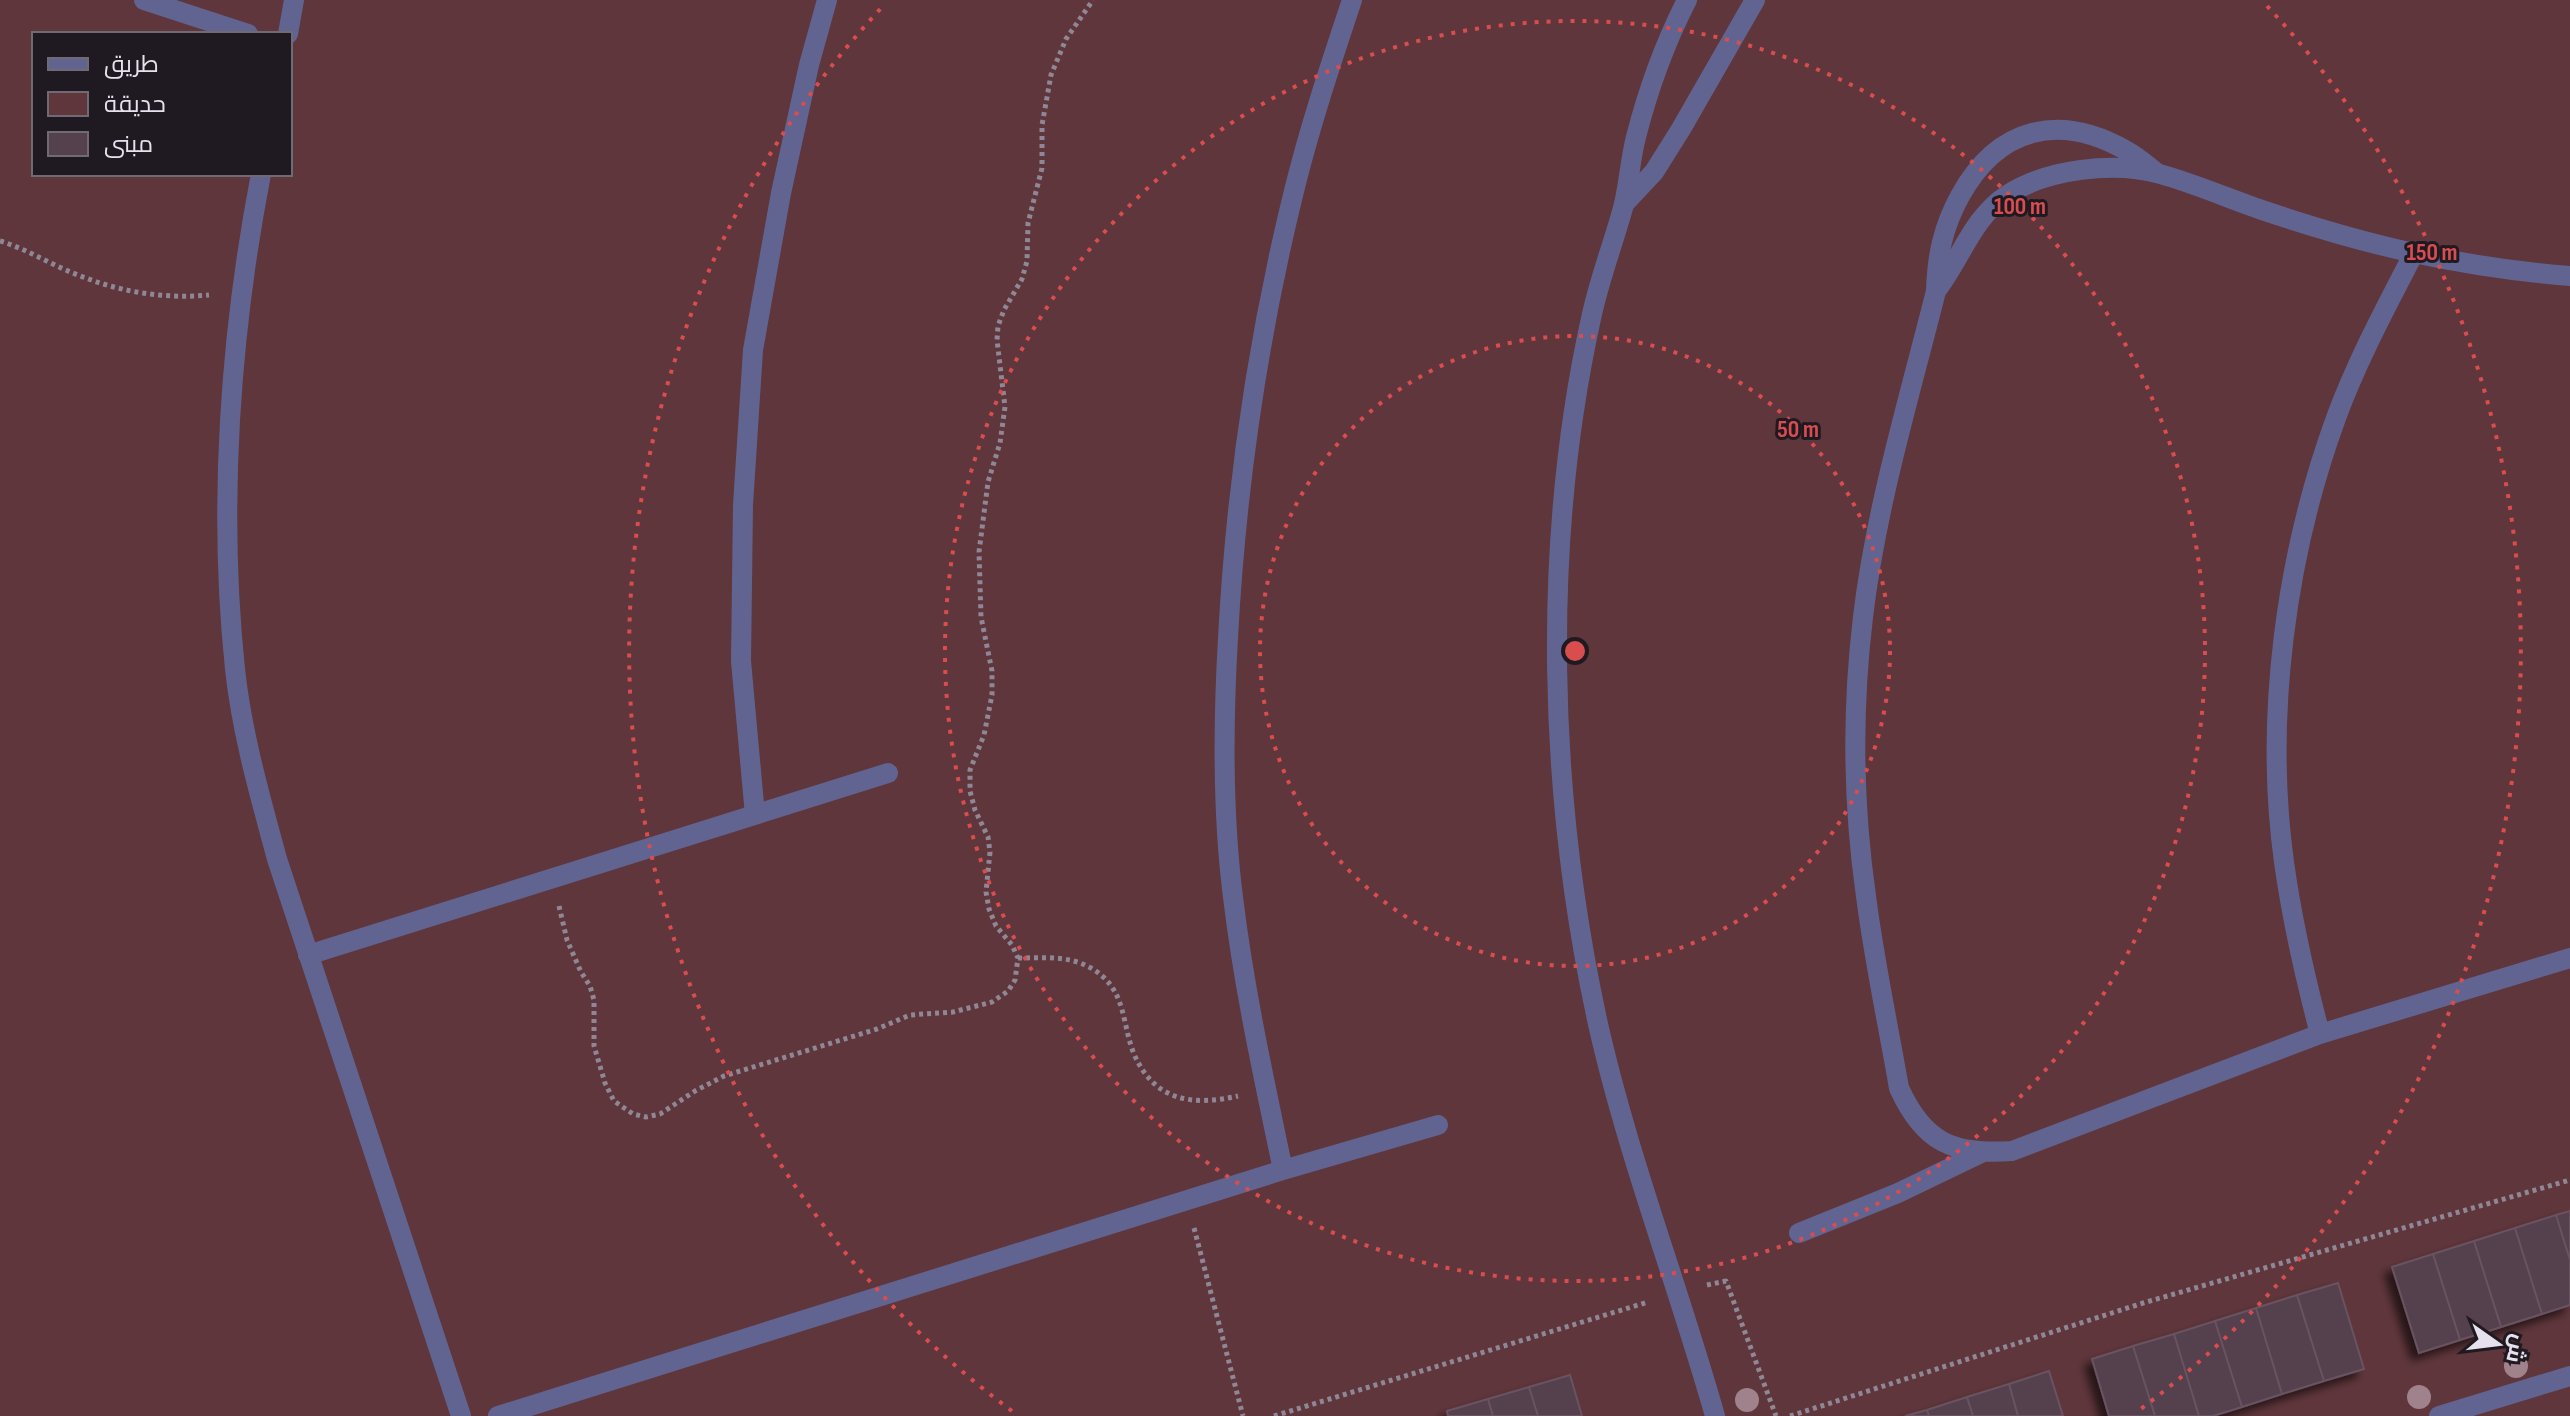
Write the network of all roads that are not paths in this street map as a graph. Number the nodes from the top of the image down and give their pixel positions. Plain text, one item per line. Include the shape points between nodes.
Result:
1 (144, 0) edge
2 (294, 0) edge
3 (827, 0) edge
4 (1352, 0) edge
5 (1687, 0) edge
6 (1755, 0) edge
7 (242, 32) edge
8 (288, 32) edge
9 (2157, 173) junction
10 (261, 176) edge
11 (1624, 204) junction
12 (2414, 253) junction
13 (2570, 276) edge
14 (1936, 291) junction
15 (888, 773) dead end
16 (755, 815) junction
17 (308, 955) junction
18 (2570, 958) edge
19 (2320, 1034) junction
20 (1438, 1125) dead end
21 (1981, 1153) junction
22 (1283, 1170) junction
23 (1799, 1233) dead end
24 (2570, 1376) edge
25 (461, 1416) edge
26 (498, 1416) edge
27 (1715, 1416) edge
28 (2439, 1416) edge

1 - 7 street
2 - 8 street
3 - 16 street via 781,193 753,350 743,505 741,661
4 - 22 street via 1294,190 1272,286 1248,425 1231,580 1225,778 1232,895
5 - 11 street via 1650,89
6 - 11 street via 1675,140
9 - 12 street via 2272,214
9 - 14 street via 2080,170 2024,185 1988,210
9 - 14 street via 2107,140 2065,130 2042,131 1999,147 1981,163 1950,214 1936,265
10 - 17 street via 242,291 228,480 229,587 252,766
11 - 27 street via 1592,312 1562,517 1557,645 1562,772 1575,899 1598,1024 1630,1147
12 - 13 street
12 - 19 street via 2371,335 2337,418 2309,504 2290,591 2280,680 2283,859
14 - 21 street via 1878,524 1863,617 1858,827 1899,1088 1923,1128 1943,1142
15 - 16 street
16 - 17 street
17 - 25 street
18 - 19 street
19 - 21 street via 2012,1151
20 - 22 street
21 - 23 street
22 - 26 street
24 - 28 street

